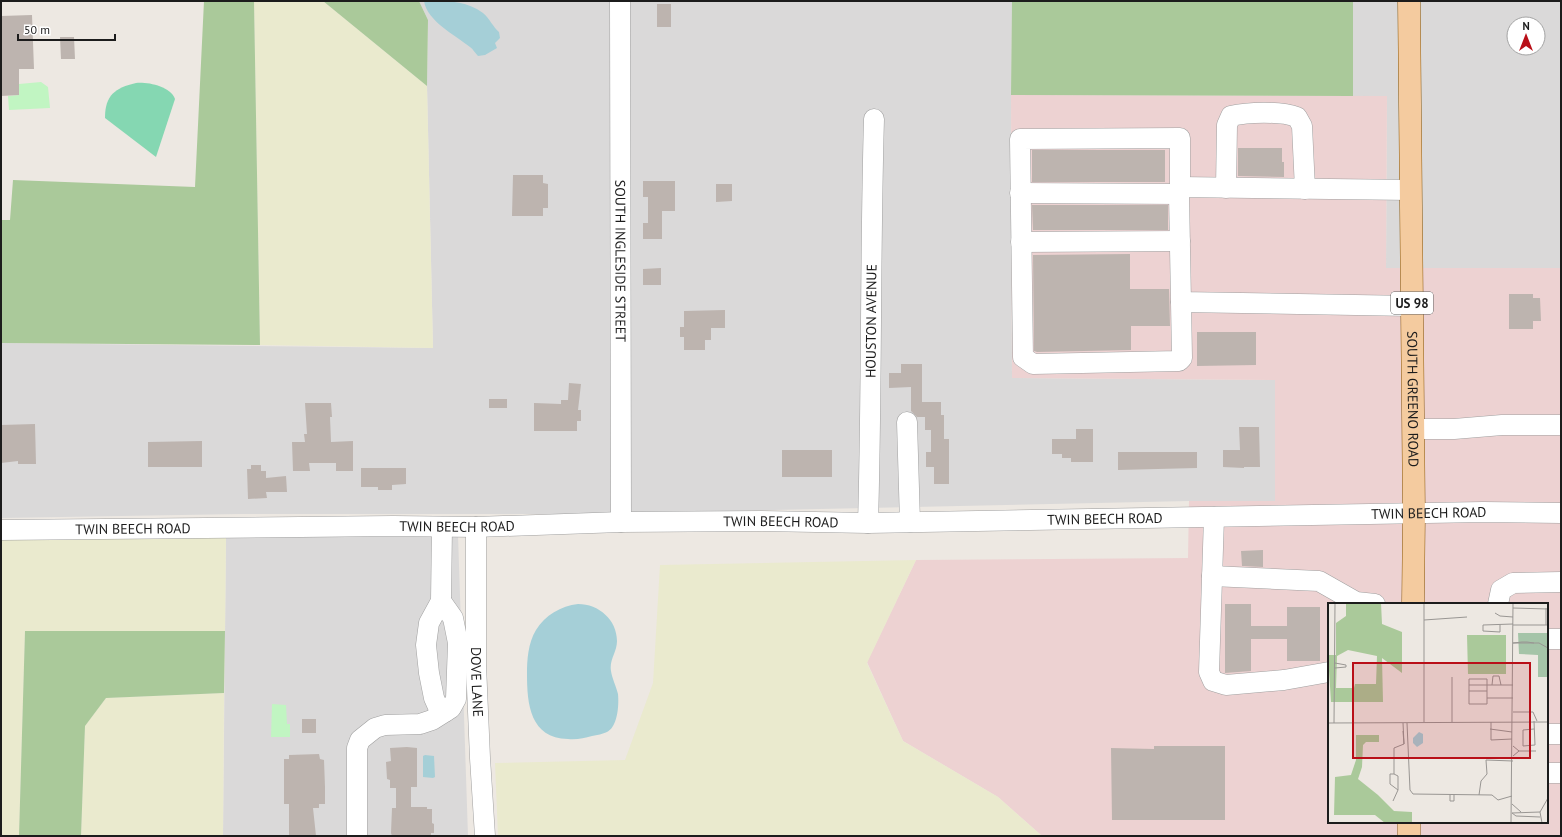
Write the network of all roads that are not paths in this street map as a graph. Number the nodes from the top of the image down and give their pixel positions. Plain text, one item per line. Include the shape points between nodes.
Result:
1 (620, 1) edge
2 (1409, 1) edge
3 (874, 119) dead end
4 (1226, 188) junction
5 (1305, 188) junction
6 (1411, 190) junction
7 (1180, 191) junction
8 (1020, 193) junction
9 (1180, 241) junction
10 (1021, 242) junction
11 (1181, 302) junction
12 (1412, 306) junction
13 (907, 422) dead end
14 (1561, 425) edge
15 (1414, 429) junction
16 (1561, 513) edge
17 (1414, 514) junction
18 (1214, 517) junction
19 (621, 522) junction
20 (910, 522) junction
21 (868, 523) junction
22 (442, 527) junction
23 (476, 527) junction
24 (1, 530) edge
25 (1212, 576) junction
26 (1561, 582) edge
27 (1334, 597) edge
28 (440, 601) junction
29 (1366, 603) edge
30 (1413, 603) edge
31 (1498, 603) edge
32 (1548, 639) edge
33 (1561, 639) edge
34 (1328, 672) edge
35 (445, 712) junction
36 (1548, 734) edge
37 (1561, 734) edge
38 (1548, 773) edge
39 (1561, 773) edge
40 (357, 836) edge
41 (485, 836) edge

1 - 19 street, SOUTH INGLESIDE STREET
2 - 6 main road, SOUTH GREENO ROAD / US 98
3 - 21 street, HOUSTON AVENUE
4 - 5 street
4 - 5 street via 1227,125 1232,116 1287,113 1297,117 1302,126
4 - 7 street
5 - 6 street
6 - 12 main road, SOUTH GREENO ROAD / US 98
7 - 8 street
7 - 8 street via 1180,138 1020,139
7 - 9 street
8 - 10 street
9 - 10 street
9 - 11 street
10 - 11 street via 1023,357 1033,364 1179,361 1182,358
11 - 12 street
12 - 15 main road, SOUTH GREENO ROAD / US 98
13 - 20 street
14 - 15 street
15 - 17 main road, SOUTH GREENO ROAD / US 98
16 - 17 street, TWIN BEECH ROAD
17 - 18 street, TWIN BEECH ROAD
17 - 30 main road, SOUTH GREENO ROAD / US 98
18 - 20 street, TWIN BEECH ROAD
18 - 25 street
19 - 21 street, TWIN BEECH ROAD
19 - 23 street, TWIN BEECH ROAD
20 - 21 street, TWIN BEECH ROAD
22 - 23 street, TWIN BEECH ROAD
22 - 24 street, TWIN BEECH ROAD
22 - 28 street
23 - 41 street, DOVE LANE via 476,665
25 - 27 street via 1318,581
25 - 34 street via 1209,672 1213,681 1226,685 1284,680
26 - 31 street via 1513,583 1501,590
27 - 29 street
28 - 35 street via 429,622 426,645 434,698 438,707
28 - 35 street via 453,618 458,643 456,699
32 - 33 street
35 - 40 street via 420,724 375,728 360,740 357,748
36 - 37 street
38 - 39 street

